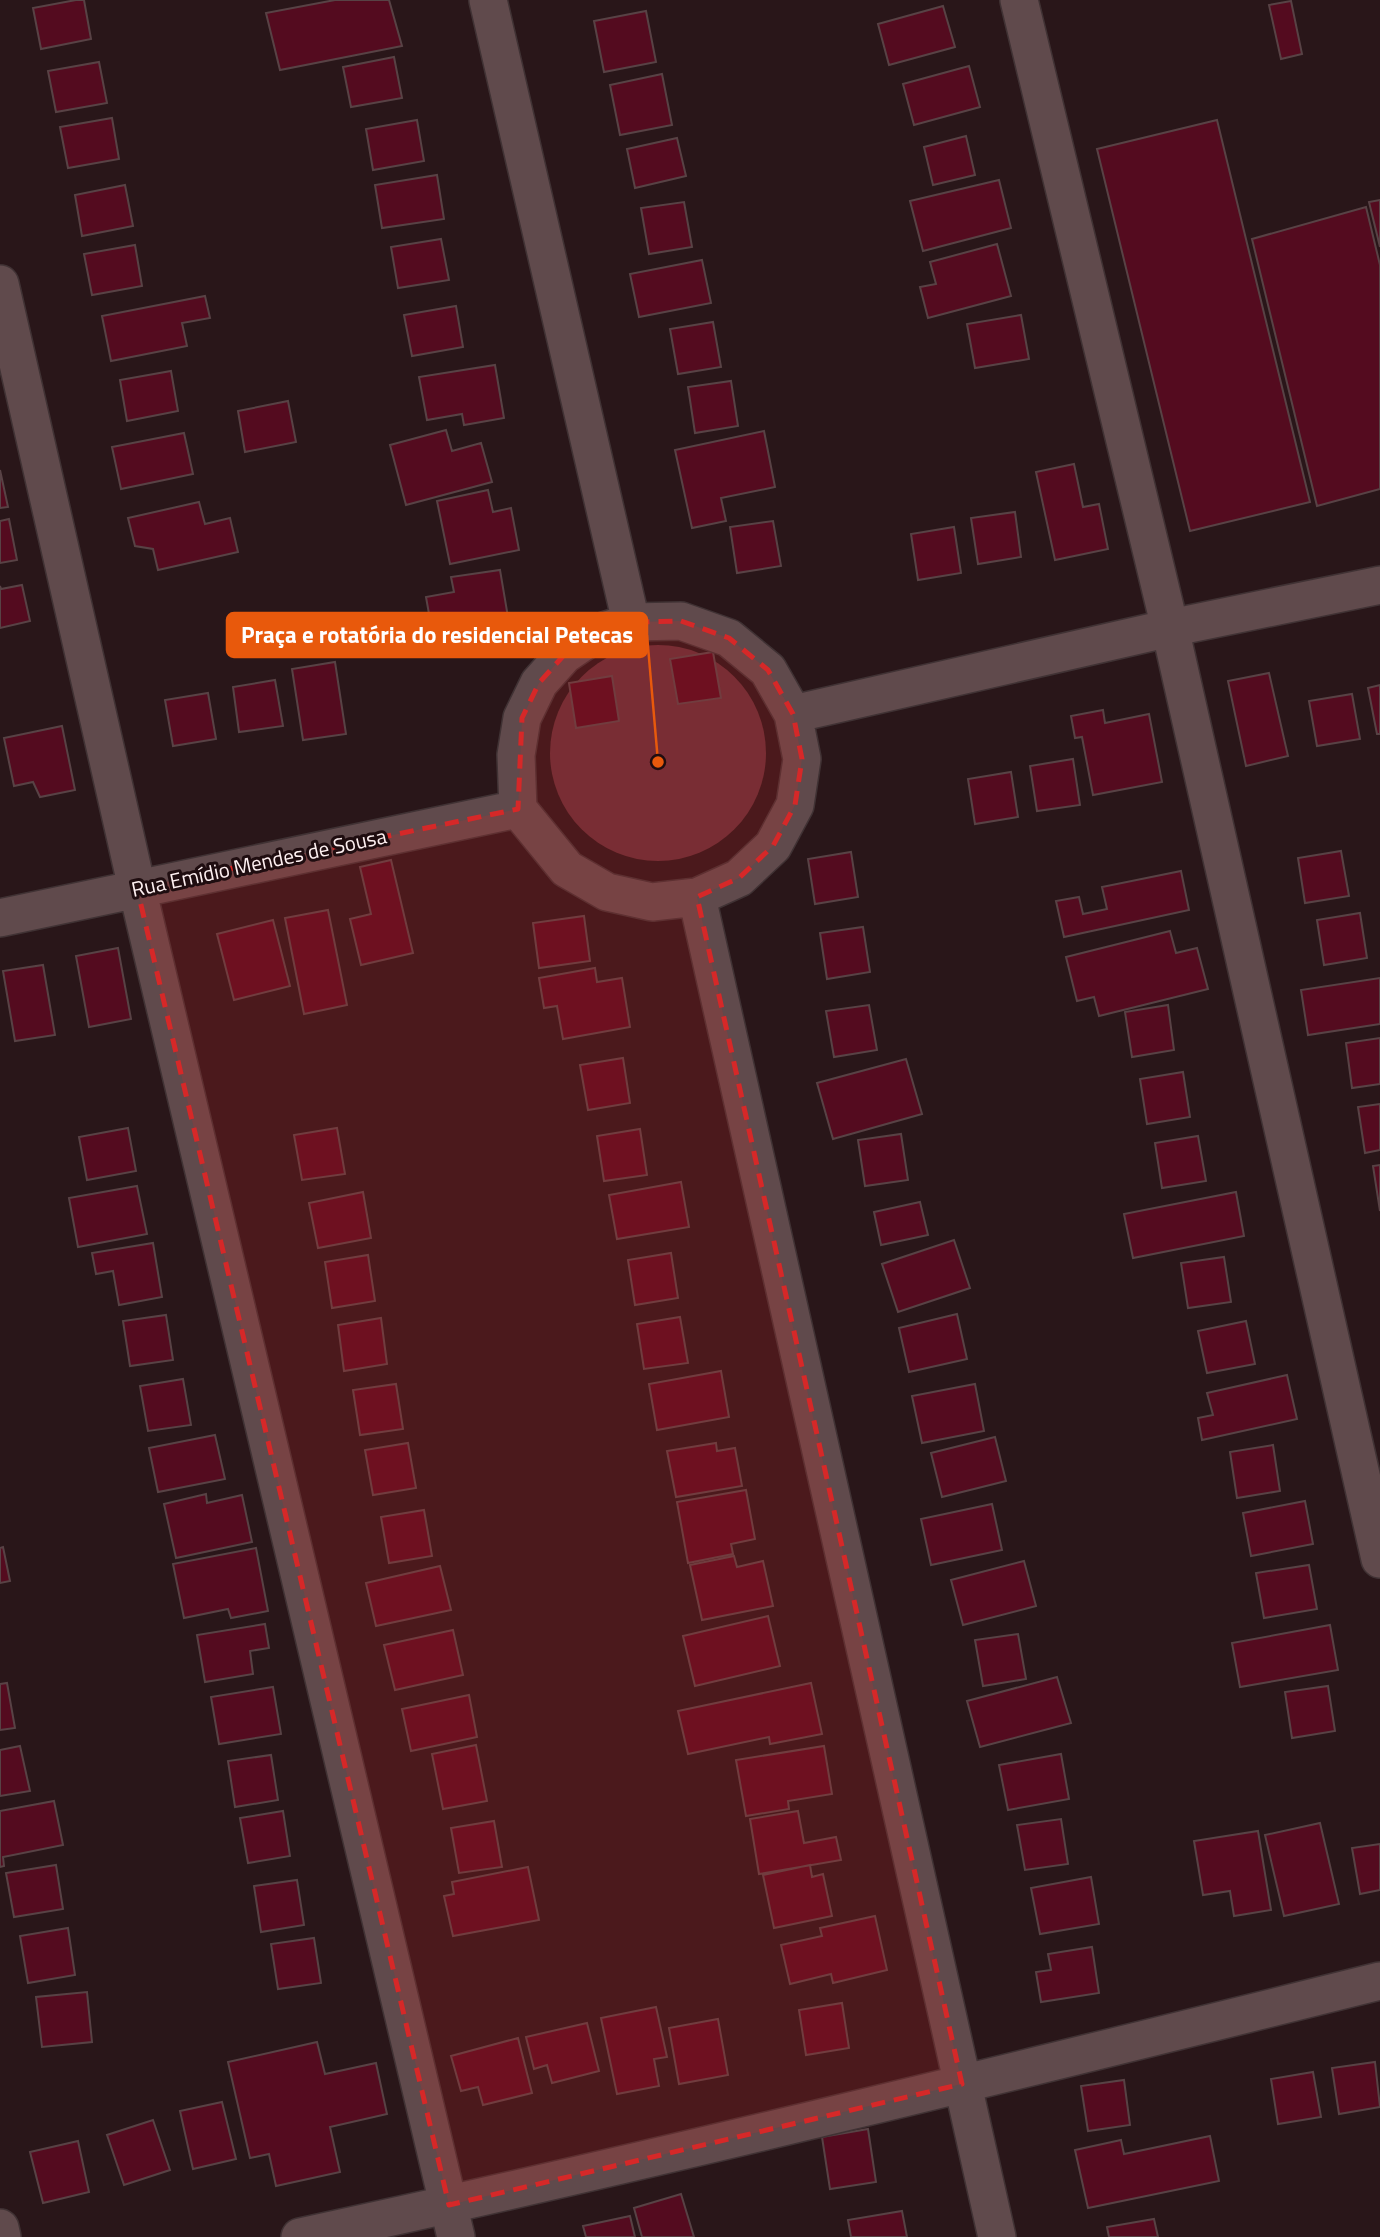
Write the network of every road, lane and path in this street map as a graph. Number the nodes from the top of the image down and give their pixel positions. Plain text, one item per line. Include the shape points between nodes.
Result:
1 (488, 0) edge
2 (1019, 0) edge
3 (0, 284) edge
4 (1380, 585) edge
5 (631, 622) junction
6 (1170, 628) junction
7 (793, 714) junction
8 (518, 809) junction
9 (137, 888) junction
10 (698, 897) junction
11 (0, 918) edge
12 (1380, 1559) edge
13 (1380, 1981) edge
14 (962, 2084) junction
15 (453, 2221) edge
16 (0, 2228) edge
17 (2, 2237) edge
18 (300, 2237) edge
19 (997, 2237) edge

1 - 5 street
2 - 6 street
3 - 9 street
4 - 6 street
5 - 7 street via 681,621 729,638 768,670
5 - 8 street via 595,634 564,655 539,683 523,718 516,755
6 - 7 street
6 - 12 street
7 - 10 street via 802,759 797,794 774,846 739,878
8 - 9 street, Rua Emídio Mendes de Sousa
8 - 10 street via 567,869 607,892 652,902
9 - 11 street, Rua Emídio Mendes de Sousa
9 - 15 street
10 - 14 street
13 - 14 street
14 - 15 street
14 - 19 street
15 - 18 street
16 - 17 street

